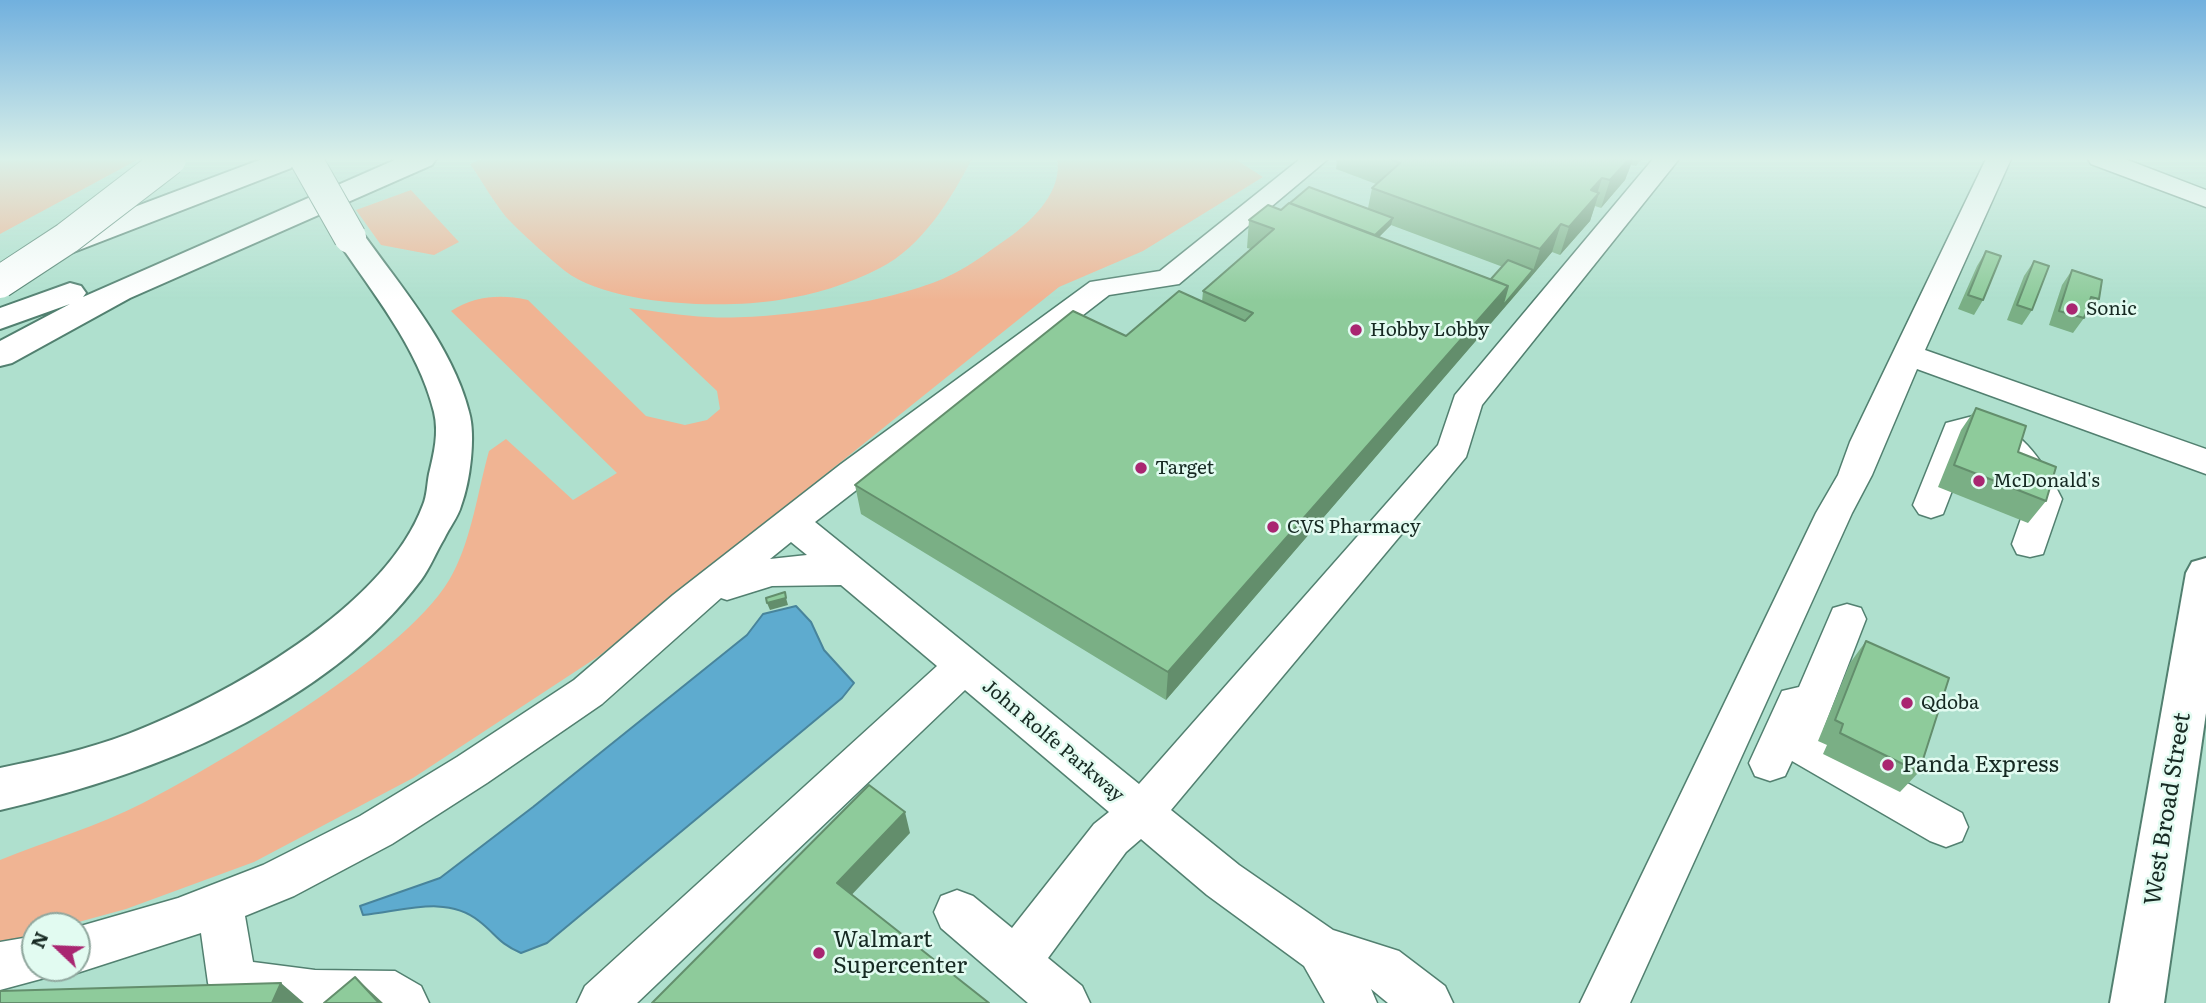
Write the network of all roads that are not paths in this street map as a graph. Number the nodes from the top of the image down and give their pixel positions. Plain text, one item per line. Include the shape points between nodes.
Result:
1 (110, 206) edge
2 (166, 206) edge
3 (298, 206) edge
4 (313, 206) edge
5 (333, 206) edge
6 (1258, 206) edge
7 (1628, 206) edge
8 (1978, 206) edge
9 (0, 269) edge
10 (0, 282) edge
11 (0, 319) edge
12 (1913, 347) junction
13 (0, 355) edge
14 (2206, 440) edge
15 (2206, 462) edge
16 (1931, 505) dead end
17 (792, 523) junction
18 (2030, 544) dead end
19 (849, 572) junction
20 (2206, 573) edge
21 (686, 606) junction
22 (964, 666) junction
23 (1770, 763) dead end
24 (0, 789) edge
25 (1140, 813) junction
26 (1946, 827) dead end
27 (220, 904) junction
28 (957, 912) dead end
29 (91, 946) edge
30 (1321, 950) junction
31 (21, 962) edge
32 (1015, 963) junction
33 (0, 966) edge
34 (404, 1003) edge
35 (602, 1003) edge
36 (1065, 1003) edge
37 (1352, 1003) edge
38 (1428, 1003) edge
39 (1605, 1003) edge
40 (2137, 1003) edge

1 - 10 main road, bridge
2 - 9 main road
3 - 11 main road
4 - 13 main road via 131,285
5 - 24 main road, bridge via 436,369 449,398 455,435 452,471 445,500 428,534 380,598 306,662 260,693 158,745 95,768
6 - 17 street via 1169,278 1100,288
7 - 25 street via 1466,403 1454,449
8 - 12 street
12 - 14 street
12 - 15 street
12 - 39 street
16 - 18 street via 1958,431 1969,426 2026,443 2045,461 2058,498 2048,531
17 - 19 street, John Rolfe Parkway
17 - 21 street
19 - 21 street via 782,568 750,575
19 - 22 street, John Rolfe Parkway
20 - 40 main road, West Broad Street
21 - 27 street via 588,692 472,770 376,830 278,881
22 - 25 street, John Rolfe Parkway
22 - 35 street
23 - 26 street via 1840,616 1802,742 1810,753
25 - 30 street, John Rolfe Parkway
25 - 32 street via 1110,838
27 - 29 street
27 - 34 street via 232,983 315,994 395,995
28 - 32 street
30 - 37 street, John Rolfe Parkway
30 - 38 street, John Rolfe Parkway via 1382,968
31 - 33 street
32 - 36 street

